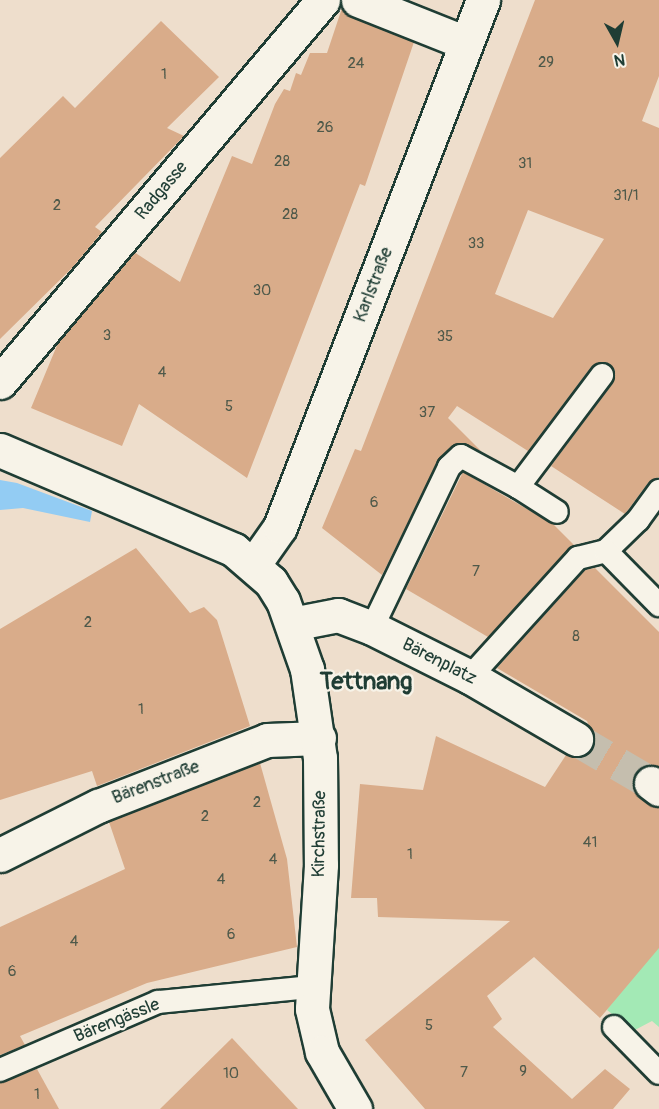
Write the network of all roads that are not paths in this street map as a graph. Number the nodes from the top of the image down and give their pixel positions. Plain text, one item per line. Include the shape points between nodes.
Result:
1 (323, 0) edge
2 (358, 0) edge
3 (483, 0) edge
4 (466, 43) junction
5 (602, 375) dead end
6 (0, 382) edge
7 (0, 450) edge
8 (518, 487) junction
9 (659, 491) edge
10 (558, 512) dead end
11 (606, 551) junction
12 (254, 564) junction
13 (659, 604) edge
14 (292, 624) junction
15 (372, 628) junction
16 (470, 677) junction
17 (319, 738) junction
18 (576, 740) tunnel mouth
19 (0, 855) edge
20 (311, 987) junction
21 (614, 1027) dead end
22 (0, 1070) edge
23 (659, 1073) edge
24 (356, 1109) edge

1 - 6 street, Radgasse
2 - 4 street
3 - 4 street, Karlstraße
4 - 12 street, Karlstraße via 280,527
5 - 8 lane
7 - 12 street via 200,533
8 - 10 lane
8 - 15 lane via 461,456 449,467
9 - 11 lane via 638,520
11 - 13 lane
11 - 16 lane via 578,558
12 - 14 street, Kirchstraße via 271,582
14 - 15 street, Bärenplatz via 338,615
14 - 17 street, Kirchstraße via 307,669
15 - 16 street, Bärenplatz
16 - 18 street, Bärenplatz
17 - 19 street, Bärenstraße via 267,740 98,806
17 - 20 street, Kirchstraße via 321,865
20 - 22 lane, Bärengässle via 158,1002
20 - 24 street, Kirchstraße via 322,1052
21 - 23 lane

